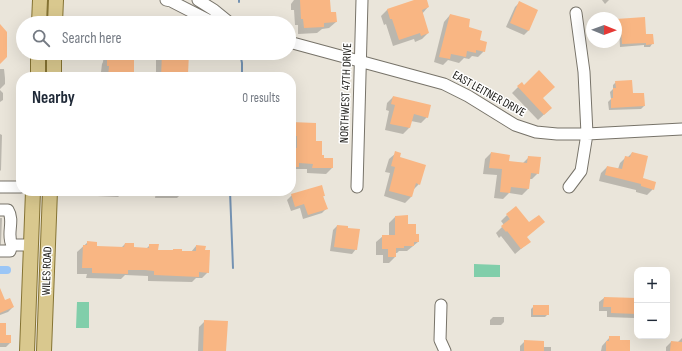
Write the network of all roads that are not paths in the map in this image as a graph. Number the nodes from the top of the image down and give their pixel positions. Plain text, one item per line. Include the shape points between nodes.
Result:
1 (40, 0) edge
2 (56, 0) edge
3 (166, 0) edge
4 (198, 0) edge
5 (362, 0) edge
6 (576, 13) dead end
7 (39, 16) edge
8 (55, 16) edge
9 (200, 16) edge
10 (221, 16) edge
11 (296, 44) edge
12 (38, 60) edge
13 (54, 60) edge
14 (360, 61) junction
15 (38, 72) edge
16 (54, 72) edge
17 (682, 129) edge
18 (587, 134) junction
19 (0, 187) edge
20 (16, 187) edge
21 (357, 187) dead end
22 (569, 187) dead end
23 (33, 196) edge
24 (50, 196) edge
25 (0, 210) edge
26 (12, 244) junction
27 (32, 245) junction
28 (0, 251) edge
29 (441, 305) dead end
30 (27, 351) edge
31 (44, 351) edge
32 (445, 351) edge

1 - 7 main road
2 - 8 main road
3 - 9 street
4 - 10 street
5 - 14 street, NORTHWEST 47TH DRIVE
6 - 18 street via 584,72
11 - 14 street, EAST LEITNER DRIVE
12 - 15 main road
13 - 16 main road
14 - 18 street, EAST LEITNER DRIVE via 444,84 515,125 536,132
14 - 21 street, NORTHWEST 47TH DRIVE
17 - 18 street, EAST LEITNER DRIVE
18 - 22 street via 580,171
19 - 20 street
23 - 27 main road, WILES ROAD
24 - 31 main road, WILES ROAD
25 - 26 street via 8,210 11,215
26 - 27 street
26 - 28 street via 10,251
27 - 30 main road, WILES ROAD
29 - 32 street via 440,340

